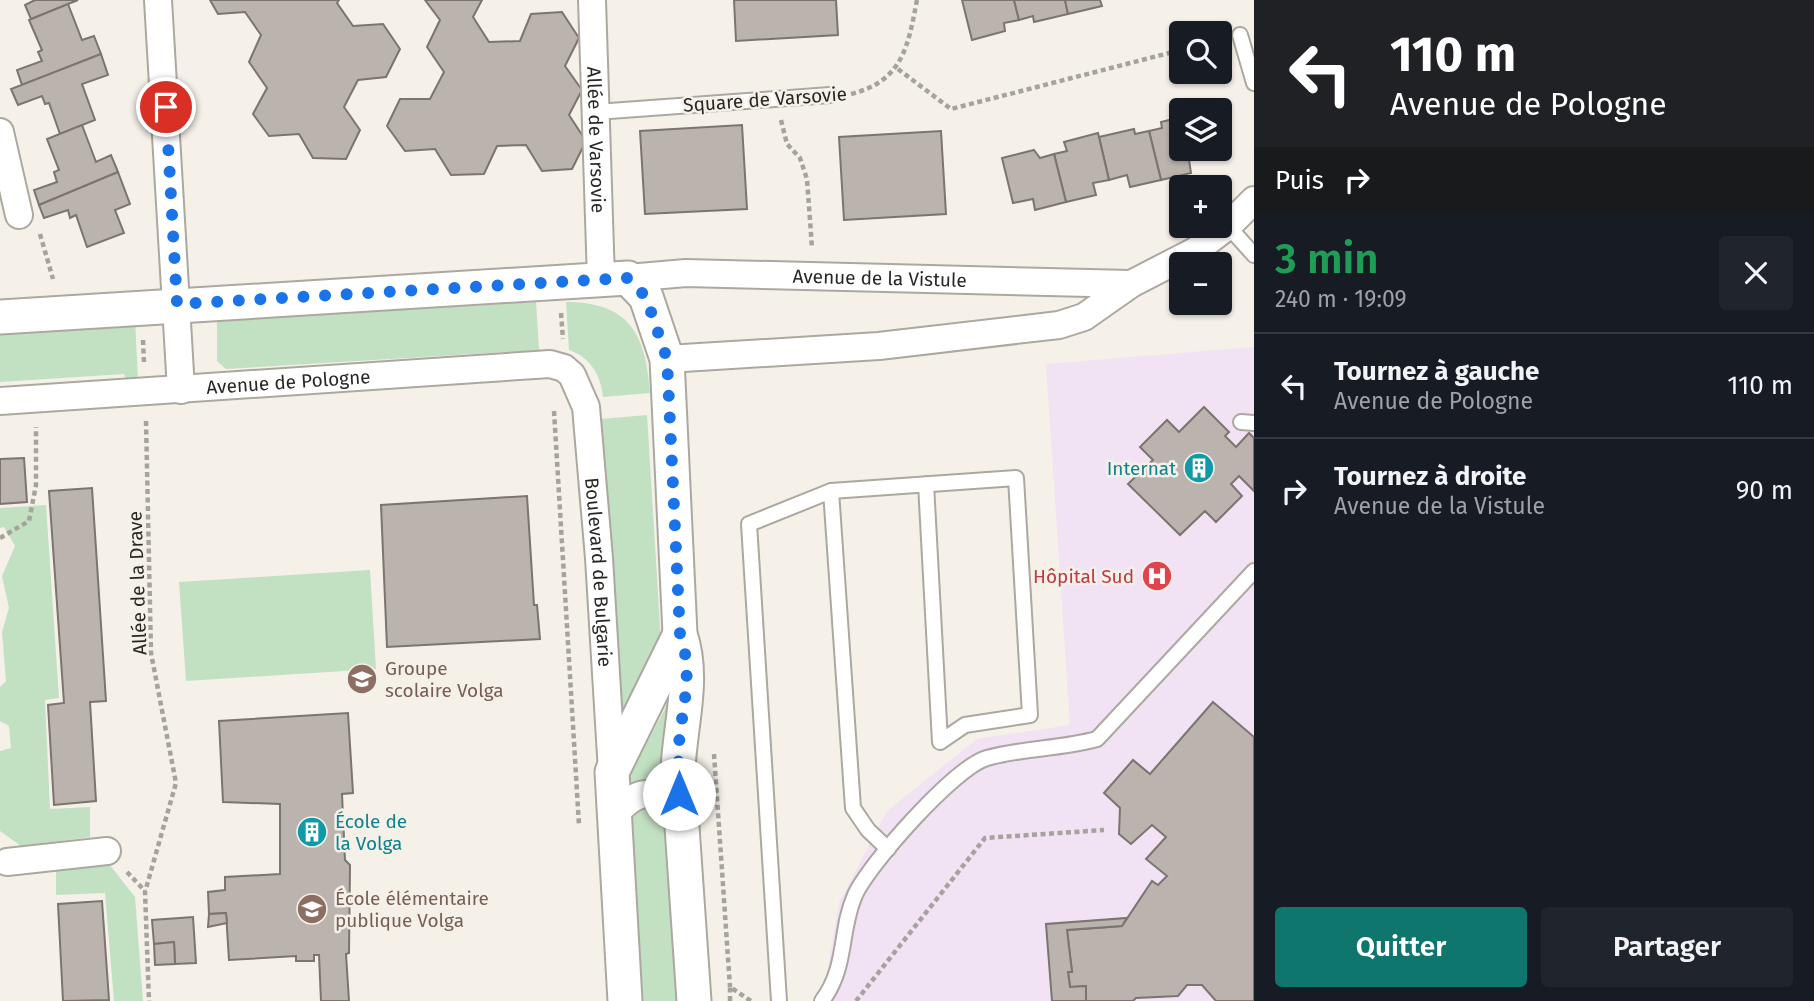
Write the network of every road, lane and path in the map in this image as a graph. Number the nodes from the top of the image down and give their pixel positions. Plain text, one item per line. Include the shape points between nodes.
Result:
1 (158, 0) edge
2 (592, 0) edge
3 (917, 0) edge
4 (1240, 35) dead end
5 (1169, 53) edge
6 (898, 69) junction
7 (1254, 83) edge
8 (830, 96) joint
9 (776, 99) junction
10 (596, 112) junction
11 (0, 132) edge
12 (1254, 200) edge
13 (19, 215) dead end
14 (1232, 222) edge
15 (1232, 230) edge
16 (40, 233) dead end
17 (1212, 238) edge
18 (1254, 255) edge
19 (814, 277) junction
20 (53, 279) dead end
21 (615, 279) junction
22 (559, 283) junction
23 (1131, 284) junction
24 (177, 304) junction
25 (0, 317) edge
26 (667, 359) junction
27 (568, 371) junction
28 (181, 390) junction
29 (146, 393) junction
30 (36, 400) junction
31 (0, 401) edge
32 (586, 407) junction
33 (926, 484) junction
34 (831, 491) junction
35 (0, 538) edge
36 (1254, 571) edge
37 (680, 634) junction
38 (612, 772) junction
39 (615, 814) junction
40 (680, 818) junction
41 (1104, 830) dead end
42 (580, 834) dead end
43 (888, 849) junction
44 (107, 851) dead end
45 (2, 866) edge
46 (149, 1001) edge
47 (625, 1001) edge
48 (694, 1001) edge
49 (730, 1001) edge
50 (751, 1001) edge
51 (779, 1001) edge
52 (822, 1001) edge
53 (856, 1001) edge

1 - 24 street
2 - 10 street, Allée de Varsovie
3 - 6 path
4 - 7 lane
5 - 6 path via 951,108
6 - 8 path, Square de Varsovie via 874,87
8 - 9 lane, Square de Varsovie
9 - 10 lane, Square de Varsovie
9 - 19 path via 787,144 800,158 807,179
10 - 21 street, Allée de Varsovie
11 - 13 street
12 - 14 street, Avenue de la Vistule
15 - 18 lane
16 - 20 path
17 - 23 street, Avenue de la Vistule
19 - 21 street, Avenue de la Vistule via 686,273
19 - 23 street, Avenue de la Vistule
21 - 22 street
21 - 26 street via 646,297
22 - 24 street
22 - 27 path
23 - 26 street, Avenue de la Vistule via 1084,317 1027,330
24 - 25 street
24 - 28 street
26 - 37 street
27 - 28 street, Avenue de Pologne via 550,364
27 - 32 street, Boulevard de Bulgarie
28 - 29 street, Avenue de Pologne
29 - 30 street, Avenue de Pologne
29 - 46 path, Allée de la Drave via 151,653 176,783 145,892
30 - 31 street, Avenue de Pologne
30 - 35 path via 36,485 29,521
32 - 38 street, Boulevard de Bulgarie
32 - 42 path via 553,407
33 - 33 lane via 927,498 940,742 965,724 1030,715 1016,478
33 - 34 lane
34 - 43 lane via 853,808
34 - 51 lane via 749,524
36 - 43 lane via 1097,739 985,758 956,776
37 - 38 street
37 - 40 street via 686,652 687,694 680,733
38 - 39 street, Boulevard de Bulgarie
39 - 40 street via 626,801 648,792 672,802
39 - 47 street, Boulevard de Bulgarie
40 - 48 street
41 - 53 path via 985,838
43 - 52 lane via 855,896 835,984
44 - 45 street
49 - 50 path via 730,987

